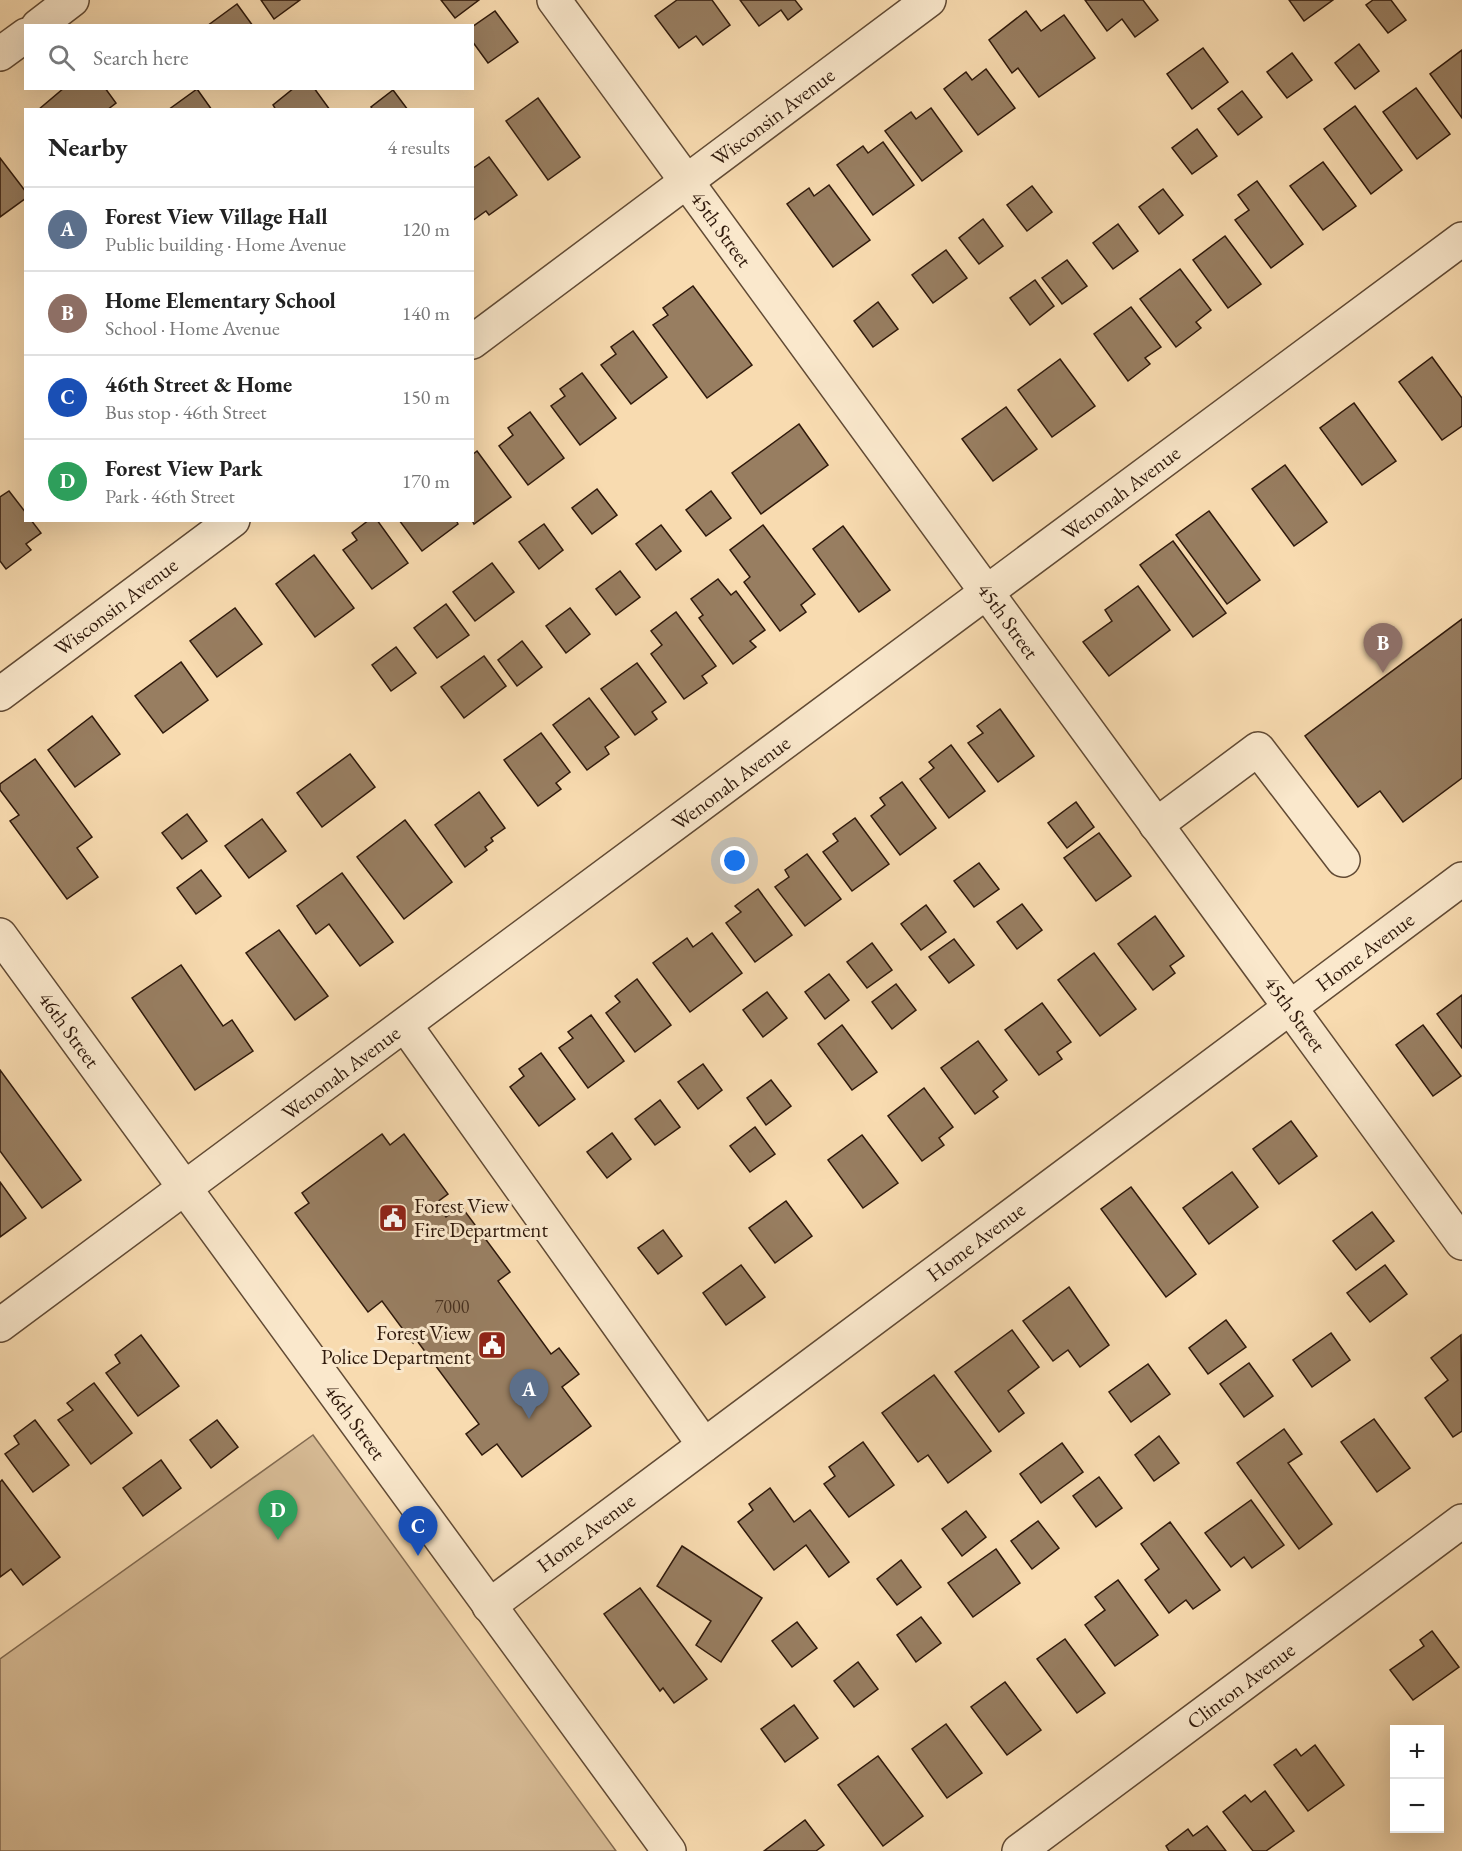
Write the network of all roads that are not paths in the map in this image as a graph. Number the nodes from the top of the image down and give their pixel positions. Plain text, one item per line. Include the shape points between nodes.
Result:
1 (72, 0) edge
2 (554, 0) edge
3 (929, 0) edge
4 (41, 24) edge
5 (24, 36) edge
6 (0, 54) edge
7 (687, 182) junction
8 (1462, 239) edge
9 (474, 341) edge
10 (230, 522) edge
11 (987, 593) junction
12 (0, 694) edge
13 (1156, 825) junction
14 (1343, 860) dead end
15 (1462, 879) edge
16 (0, 935) edge
17 (1290, 1007) junction
18 (405, 1025) junction
19 (185, 1189) junction
20 (1462, 1243) edge
21 (0, 1325) edge
22 (704, 1445) junction
23 (1462, 1521) edge
24 (489, 1606) junction
25 (669, 1851) edge
26 (1020, 1851) edge

1 - 4 street
2 - 7 street, 45th Street
3 - 7 street, Wisconsin Avenue
5 - 6 street
7 - 9 street, Wisconsin Avenue
7 - 11 street, 45th Street
8 - 11 street, Wenonah Avenue
10 - 12 street, Wisconsin Avenue
11 - 13 street, 45th Street
11 - 18 street, Wenonah Avenue
13 - 14 street via 1258,749
13 - 17 street, 45th Street
15 - 17 street, Home Avenue
16 - 19 street, 46th Street
17 - 20 street, 45th Street
17 - 22 street, Home Avenue
18 - 19 street, Wenonah Avenue
18 - 22 street
19 - 21 street, Wenonah Avenue
19 - 24 street, 46th Street
22 - 24 street, Home Avenue
23 - 26 street, Clinton Avenue
24 - 25 street, 46th Street

